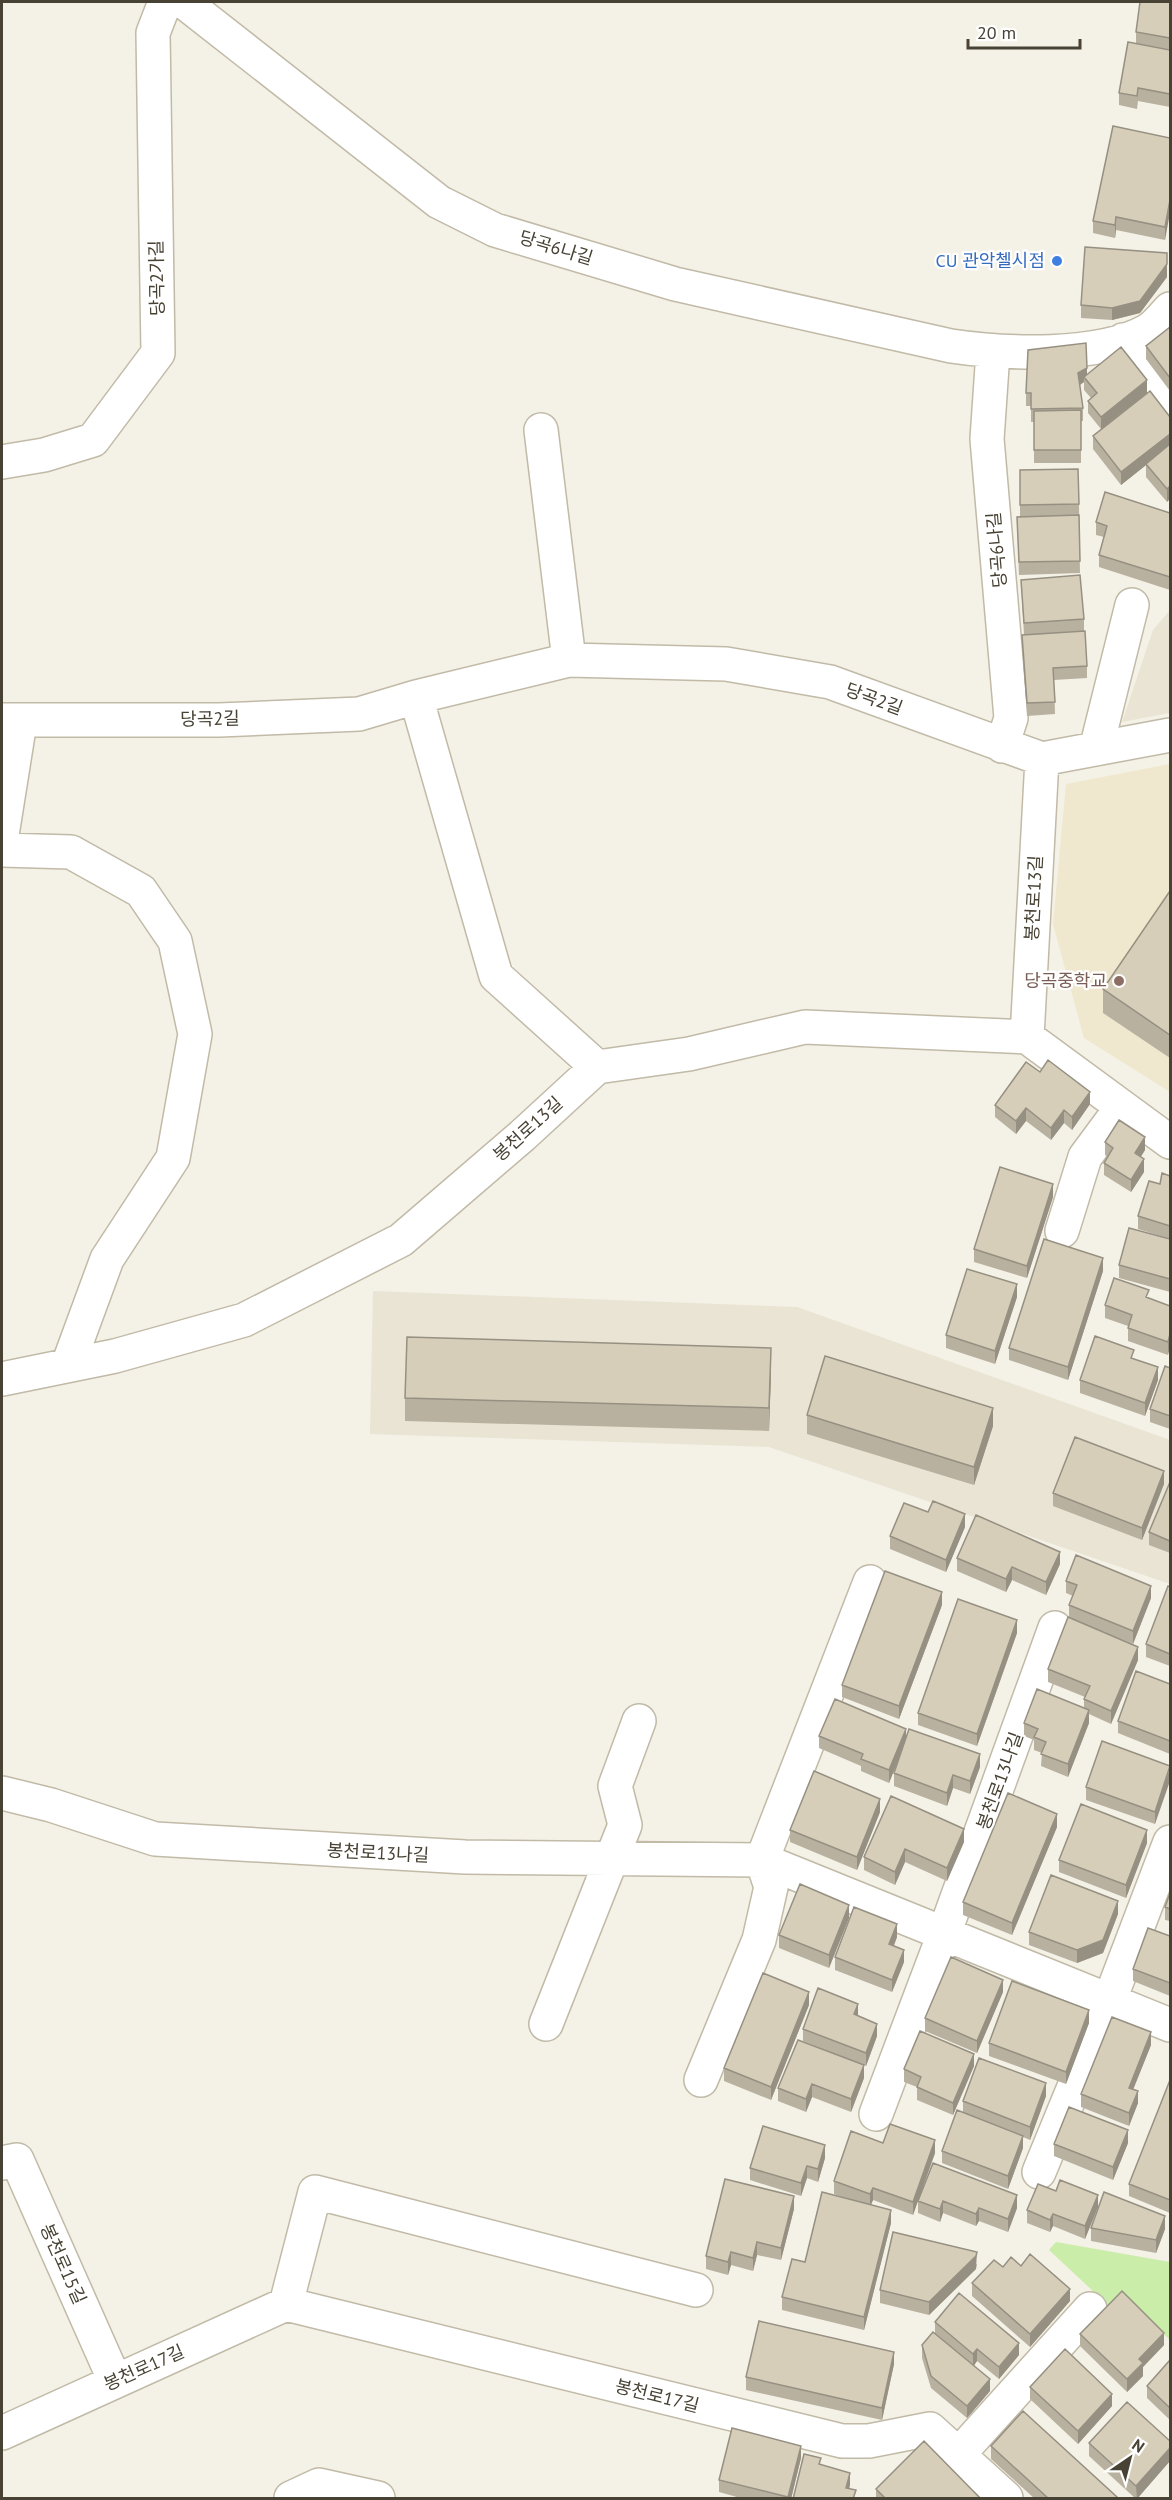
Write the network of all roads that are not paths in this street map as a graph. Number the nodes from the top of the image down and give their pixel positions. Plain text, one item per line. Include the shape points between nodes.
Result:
1 (165, 2) edge
2 (184, 2) edge
3 (1170, 309) edge
4 (1123, 340) junction
5 (993, 352) junction
6 (1170, 407) edge
7 (541, 430) dead end
8 (2, 462) edge
9 (1132, 605) dead end
10 (569, 660) junction
11 (416, 697) junction
12 (11, 721) edge
13 (1170, 735) edge
14 (1002, 746) junction
15 (1096, 749) junction
16 (1041, 759) junction
17 (2, 835) edge
18 (2, 850) edge
19 (1027, 1037) junction
20 (597, 1066) junction
21 (1122, 1107) junction
22 (1170, 1142) edge
23 (1062, 1231) dead end
24 (68, 1365) junction
25 (2, 1379) edge
26 (870, 1582) dead end
27 (1055, 1628) dead end
28 (639, 1721) dead end
29 (2, 1793) edge
30 (1170, 1842) edge
31 (611, 1859) junction
32 (762, 1860) junction
33 (944, 1934) junction
34 (1109, 2002) junction
35 (546, 2024) dead end
36 (1170, 2025) edge
37 (700, 2080) dead end
38 (876, 2114) dead end
39 (2, 2163) edge
40 (1039, 2172) dead end
41 (696, 2290) dead end
42 (286, 2304) junction
43 (1090, 2309) dead end
44 (115, 2380) junction
45 (2, 2433) edge
46 (958, 2455) junction
47 (291, 2499) edge
48 (378, 2499) edge
49 (1006, 2499) edge

1 - 8 street, 당곡2가길 via 153,33 158,353 93,440 44,455
2 - 5 street, 당곡6나길 via 439,202 495,230 675,284
3 - 4 street, 당곡6나길 via 1148,330
4 - 5 street, 당곡6나길 via 1101,348
4 - 6 street
5 - 14 street, 당곡6나길 via 987,439 1011,718
7 - 10 street
9 - 15 street
10 - 11 street, 당곡2길
10 - 14 street, 당곡2길 via 726,664 830,682
11 - 12 street, 당곡2길 via 359,714 219,720
11 - 20 street via 496,976
12 - 17 street
13 - 15 street, 당곡2길
14 - 16 street, 당곡2길
15 - 16 street, 당곡2길
16 - 19 street, 봉천로13길
18 - 24 street via 71,852 141,891 175,941 195,1034 173,1158 107,1259
19 - 20 street via 805,1027 689,1054
19 - 21 street
20 - 24 street, 봉천로13길 via 401,1240 244,1320
21 - 22 street
21 - 23 street via 1085,1157
24 - 25 street, 봉천로13길
26 - 32 street
27 - 33 street, 봉천로13나길
28 - 31 street via 615,1786 625,1825
29 - 31 street, 봉천로13나길 via 155,1839 465,1857
30 - 34 street
31 - 32 street, 봉천로13나길
31 - 35 street
32 - 33 street, 봉천로13나길
32 - 37 street via 771,1887 759,1940
33 - 34 street, 봉천로13나길
33 - 38 street, 봉천로13나길
34 - 36 street, 봉천로13나길
34 - 40 street
39 - 44 street, 봉천로15길 via 17,2160
41 - 42 street via 315,2192
42 - 44 street, 봉천로17길
42 - 46 street, 봉천로17길 via 842,2441 869,2441 930,2429
43 - 46 street
44 - 45 street, 봉천로17길
46 - 49 street, 봉천로17길
47 - 48 street via 319,2485

